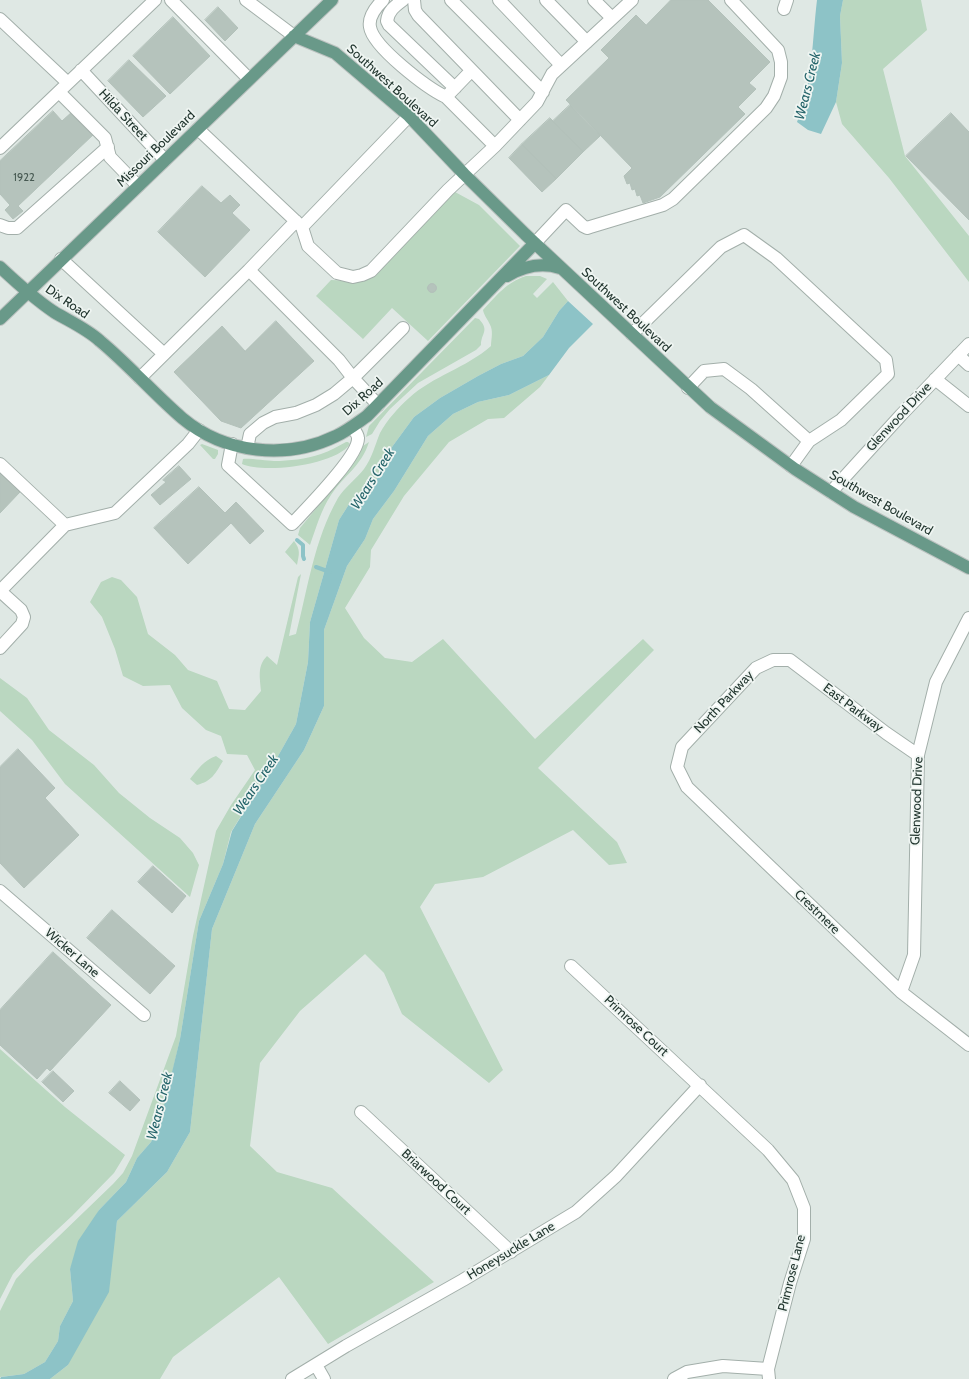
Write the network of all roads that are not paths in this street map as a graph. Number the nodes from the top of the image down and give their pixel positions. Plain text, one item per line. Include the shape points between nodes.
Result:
1 (155, 0) edge
2 (171, 0) edge
3 (246, 0) edge
4 (332, 0) edge
5 (383, 0) edge
6 (403, 0) edge
7 (414, 0) edge
8 (451, 0) edge
9 (499, 0) edge
10 (546, 0) edge
11 (594, 0) edge
12 (632, 0) edge
13 (731, 0) edge
14 (612, 18) junction
15 (0, 19) edge
16 (294, 36) junction
17 (587, 42) junction
18 (561, 65) junction
19 (81, 70) junction
20 (471, 71) junction
21 (249, 79) junction
22 (68, 83) junction
23 (455, 88) junction
24 (59, 92) junction
25 (543, 92) junction
26 (446, 97) junction
27 (409, 116) junction
28 (520, 120) junction
29 (198, 129) junction
30 (494, 146) junction
31 (108, 147) junction
32 (0, 148) edge
33 (165, 160) junction
34 (464, 174) junction
35 (138, 186) junction
36 (299, 224) junction
37 (0, 225) edge
38 (535, 243) junction
39 (61, 259) junction
40 (0, 267) edge
41 (561, 268) junction
42 (249, 270) junction
43 (496, 283) junction
44 (27, 292) junction
45 (0, 319) edge
46 (403, 328) dead end
47 (632, 334) junction
48 (969, 344) edge
49 (164, 354) junction
50 (958, 355) junction
51 (969, 365) edge
52 (140, 378) junction
53 (353, 378) junction
54 (935, 379) junction
55 (688, 388) junction
56 (378, 404) junction
57 (969, 406) edge
58 (352, 427) junction
59 (199, 430) junction
60 (809, 441) junction
61 (232, 444) junction
62 (247, 448) junction
63 (0, 464) edge
64 (791, 466) junction
65 (831, 492) junction
66 (65, 525) junction
67 (969, 568) edge
68 (0, 591) edge
69 (969, 618) edge
70 (0, 648) edge
71 (790, 660) joint
72 (918, 755) junction
73 (677, 767) joint
74 (0, 891) edge
75 (572, 966) dead end
76 (901, 992) junction
77 (144, 1015) dead end
78 (969, 1045) edge
79 (700, 1086) junction
80 (361, 1112) dead end
81 (511, 1252) junction
82 (316, 1365) junction
83 (768, 1374) edge
84 (292, 1379) edge
85 (324, 1379) edge
86 (674, 1379) edge

1 - 19 street
2 - 21 street
3 - 16 street
4 - 16 main road, Missouri Boulevard
5 - 26 street via 371,19 369,26 372,35 409,72 434,92
6 - 23 street via 388,15 389,25
7 - 20 street via 418,15
8 - 25 street
9 - 18 street
10 - 17 street
11 - 14 street
12 - 14 street
13 - 38 street via 778,50 781,77 766,108 673,199 663,205 587,228 566,210
14 - 17 street
15 - 22 street
16 - 21 main road, Missouri Boulevard
16 - 27 main road, Southwest Boulevard via 335,53
17 - 18 street
18 - 25 street via 552,74
19 - 22 street
19 - 33 street, Hilda Street
20 - 23 street
20 - 28 street
21 - 29 main road, Missouri Boulevard
22 - 24 street
23 - 26 street
24 - 31 street via 105,138
24 - 32 street
25 - 28 street
26 - 30 street
27 - 34 main road, Southwest Boulevard
27 - 36 street
28 - 30 street
29 - 33 main road, Missouri Boulevard
29 - 36 street
30 - 34 street
31 - 35 street via 110,158
31 - 37 street via 17,228
33 - 35 main road, Missouri Boulevard
34 - 36 street via 371,270 362,275 353,277 337,273 308,246
34 - 38 main road, Southwest Boulevard
35 - 39 main road, Missouri Boulevard
36 - 42 street
38 - 41 main road, Southwest Boulevard
38 - 43 main road, Dix Road
39 - 44 main road, Missouri Boulevard
39 - 49 street
40 - 44 main road, Dix Road
41 - 43 main road via 543,264 530,266 516,270
41 - 47 main road, Southwest Boulevard
42 - 49 street
42 - 53 street via 339,360
43 - 56 main road, Dix Road
44 - 45 main road, Missouri Boulevard
44 - 52 main road, Dix Road via 98,339
46 - 53 street
47 - 55 main road, Southwest Boulevard
47 - 60 street via 722,247 744,235 776,258 886,360 888,374 841,420
48 - 50 street, Glenwood Drive
49 - 52 street
50 - 51 street
50 - 54 street, Glenwood Drive
52 - 59 main road, Dix Road
53 - 56 street
53 - 62 street via 316,405 262,423 250,434
54 - 57 street
54 - 65 street, Glenwood Drive
55 - 60 street via 704,371 724,369 751,388
55 - 64 main road, Southwest Boulevard
56 - 58 main road, Dix Road
58 - 61 street via 358,436 357,444 346,464 292,524 228,466
58 - 62 main road, Dix Road via 337,436 291,451
59 - 61 main road, Dix Road
59 - 66 street via 188,444 115,513
60 - 64 street
61 - 62 main road, Dix Road
63 - 66 street
64 - 65 main road, Southwest Boulevard
65 - 67 main road, Southwest Boulevard via 854,507
66 - 68 street
68 - 70 street via 21,610 24,617 22,624
69 - 72 street, Glenwood Drive via 936,682
71 - 72 street, East Parkway via 886,734
71 - 73 street, North Parkway via 773,660 756,668 682,746
72 - 76 street, Glenwood Drive via 914,955
73 - 76 street, Crestmere via 687,787
74 - 77 street, Wicker Lane
75 - 79 street, Primrose Court
76 - 78 street, Crestmere
79 - 81 street, Honeysuckle Lane via 616,1176 576,1212
79 - 83 street, Primrose Lane via 768,1150 794,1180 804,1208 804,1239 790,1283
80 - 81 street, Briarwood Court
81 - 82 street, Honeysuckle Lane
82 - 84 street, Honeysuckle Lane
82 - 85 street
83 - 86 street via 723,1366 686,1372

